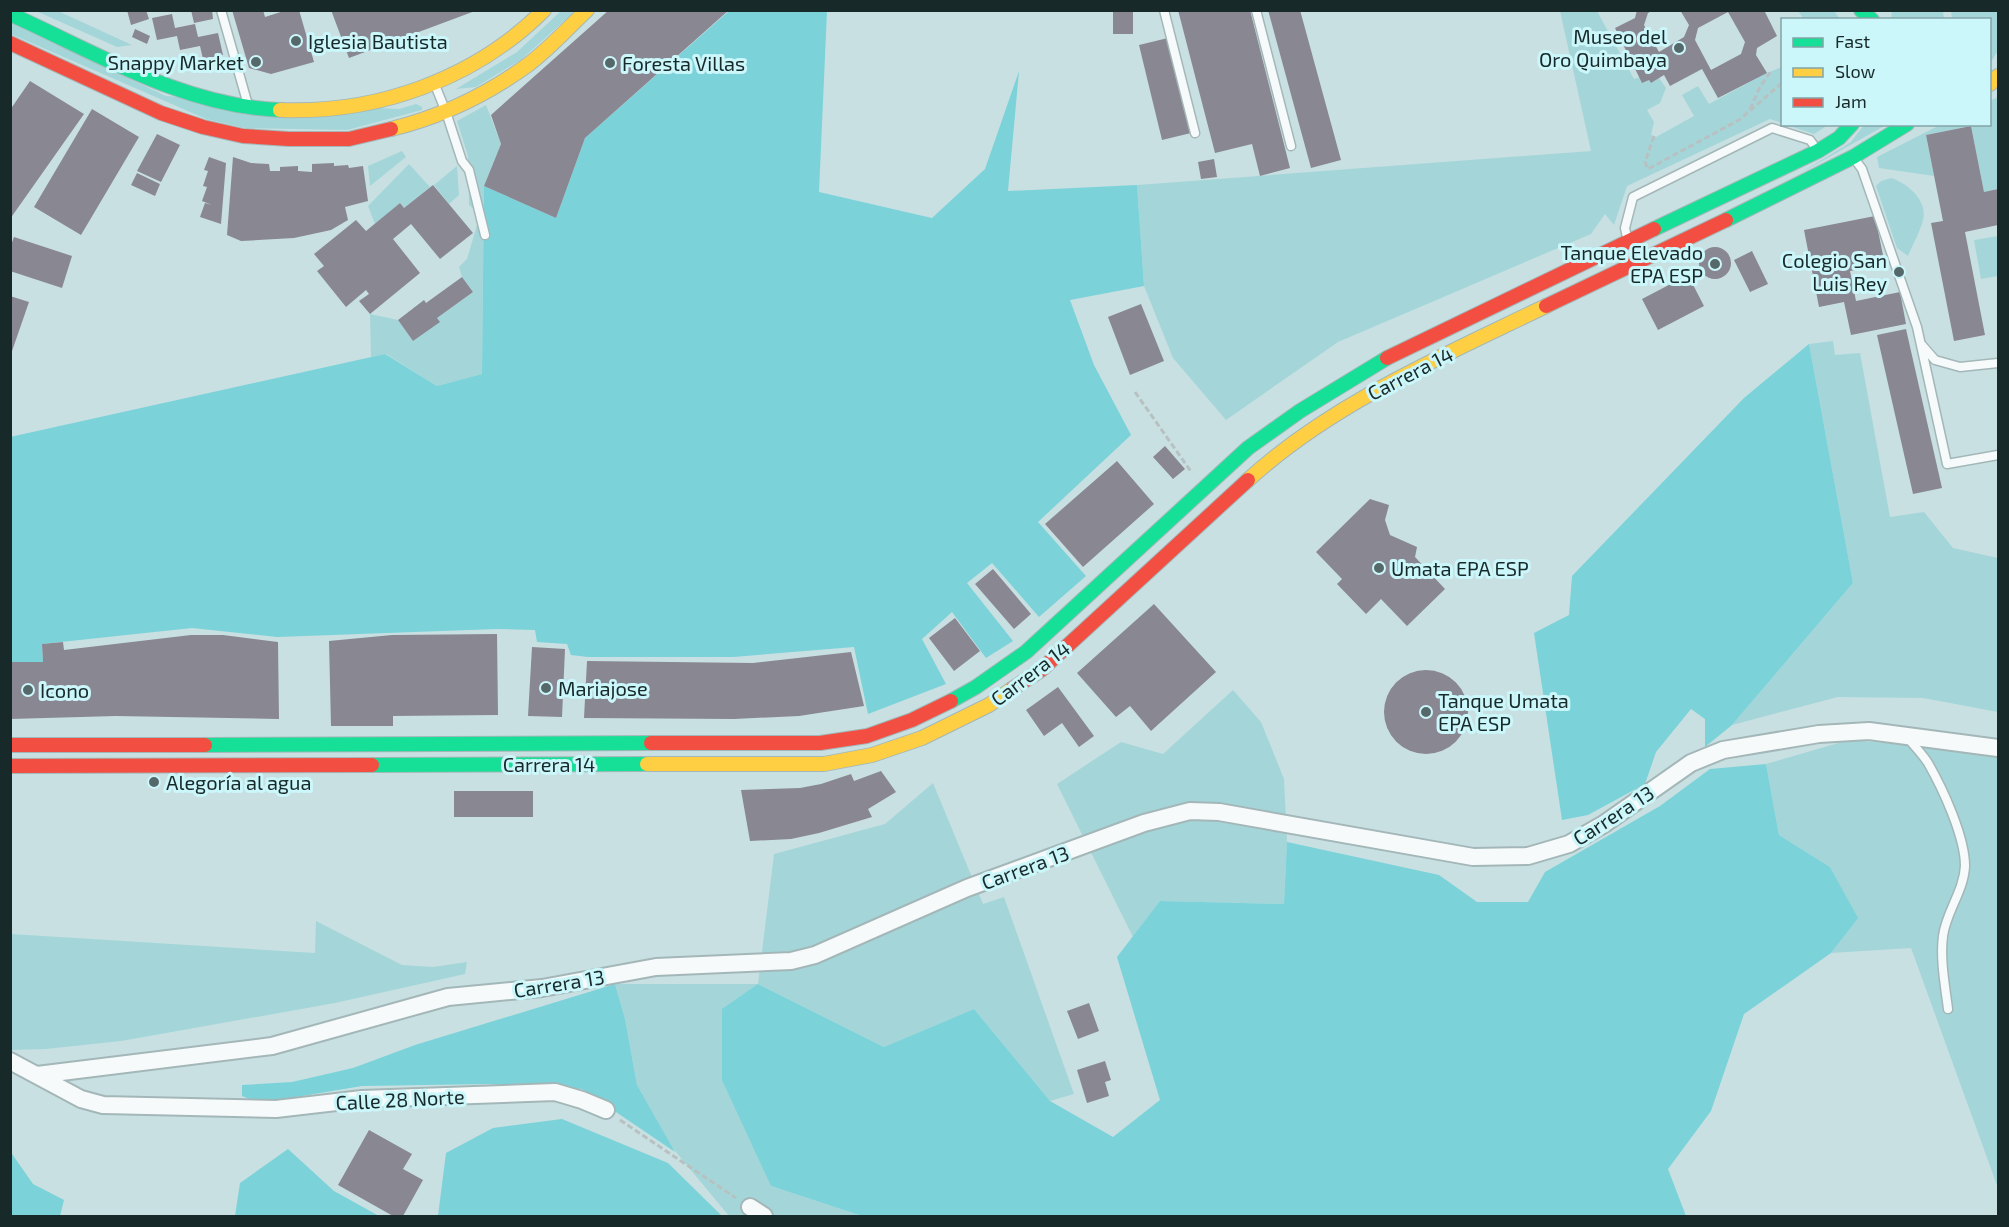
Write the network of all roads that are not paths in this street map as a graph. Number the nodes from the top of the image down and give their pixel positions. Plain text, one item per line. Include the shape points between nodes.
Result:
1 (221, 10) edge
2 (544, 10) edge
3 (587, 10) edge
4 (1164, 10) edge
5 (1256, 10) edge
6 (10, 14) edge
7 (10, 43) edge
8 (434, 85) junction
9 (249, 108) junction
10 (446, 112) junction
11 (1850, 126) edge
12 (1905, 126) edge
13 (1195, 133) dead end
14 (1291, 146) dead end
15 (1818, 151) junction
16 (1853, 157) junction
17 (485, 235) dead end
18 (1629, 244) junction
19 (1920, 344) junction
20 (1998, 363) edge
21 (1998, 455) edge
22 (1906, 736) junction
23 (10, 745) edge
24 (1998, 748) edge
25 (10, 766) edge
26 (1948, 1009) dead end
27 (10, 1062) edge
28 (36, 1075) junction
29 (606, 1110) road end

1 - 9 lane
2 - 8 main road via 512,39
3 - 10 main road via 530,63
4 - 13 lane
5 - 14 lane
6 - 9 main road via 170,89
7 - 10 main road via 161,113 243,136 349,139 408,126
8 - 9 main road via 345,110
8 - 10 lane
10 - 17 lane via 462,161 469,170
11 - 15 main road, Carrera 14
12 - 16 main road, Carrera 14
15 - 18 main road, Carrera 14
15 - 18 lane via 1810,140 1772,128 1633,197 1625,228
16 - 19 lane via 1862,168 1886,233
16 - 25 main road, Carrera 14 via 1391,381 1347,407 1261,468 1041,670 959,721 872,756 824,764
18 - 23 main road, Carrera 14 via 1380,361 1300,411 1248,448 1026,652 947,704 867,736 820,743
19 - 20 lane via 1935,360 1960,367
19 - 21 lane via 1947,464
22 - 24 street, Carrera 13
22 - 26 lane via 1927,762 1949,805 1965,866 1943,935
22 - 28 street, Carrera 13 via 1869,731 1819,734 1723,750 1691,763 1569,844 1528,856 1473,857 1219,812 1190,811 1144,823 968,888 814,955 791,960 656,967 542,988 448,997 272,1046
27 - 28 street, Calle 28 Norte
28 - 29 street, Calle 28 Norte via 81,1099 104,1104 276,1109 362,1099 555,1092

